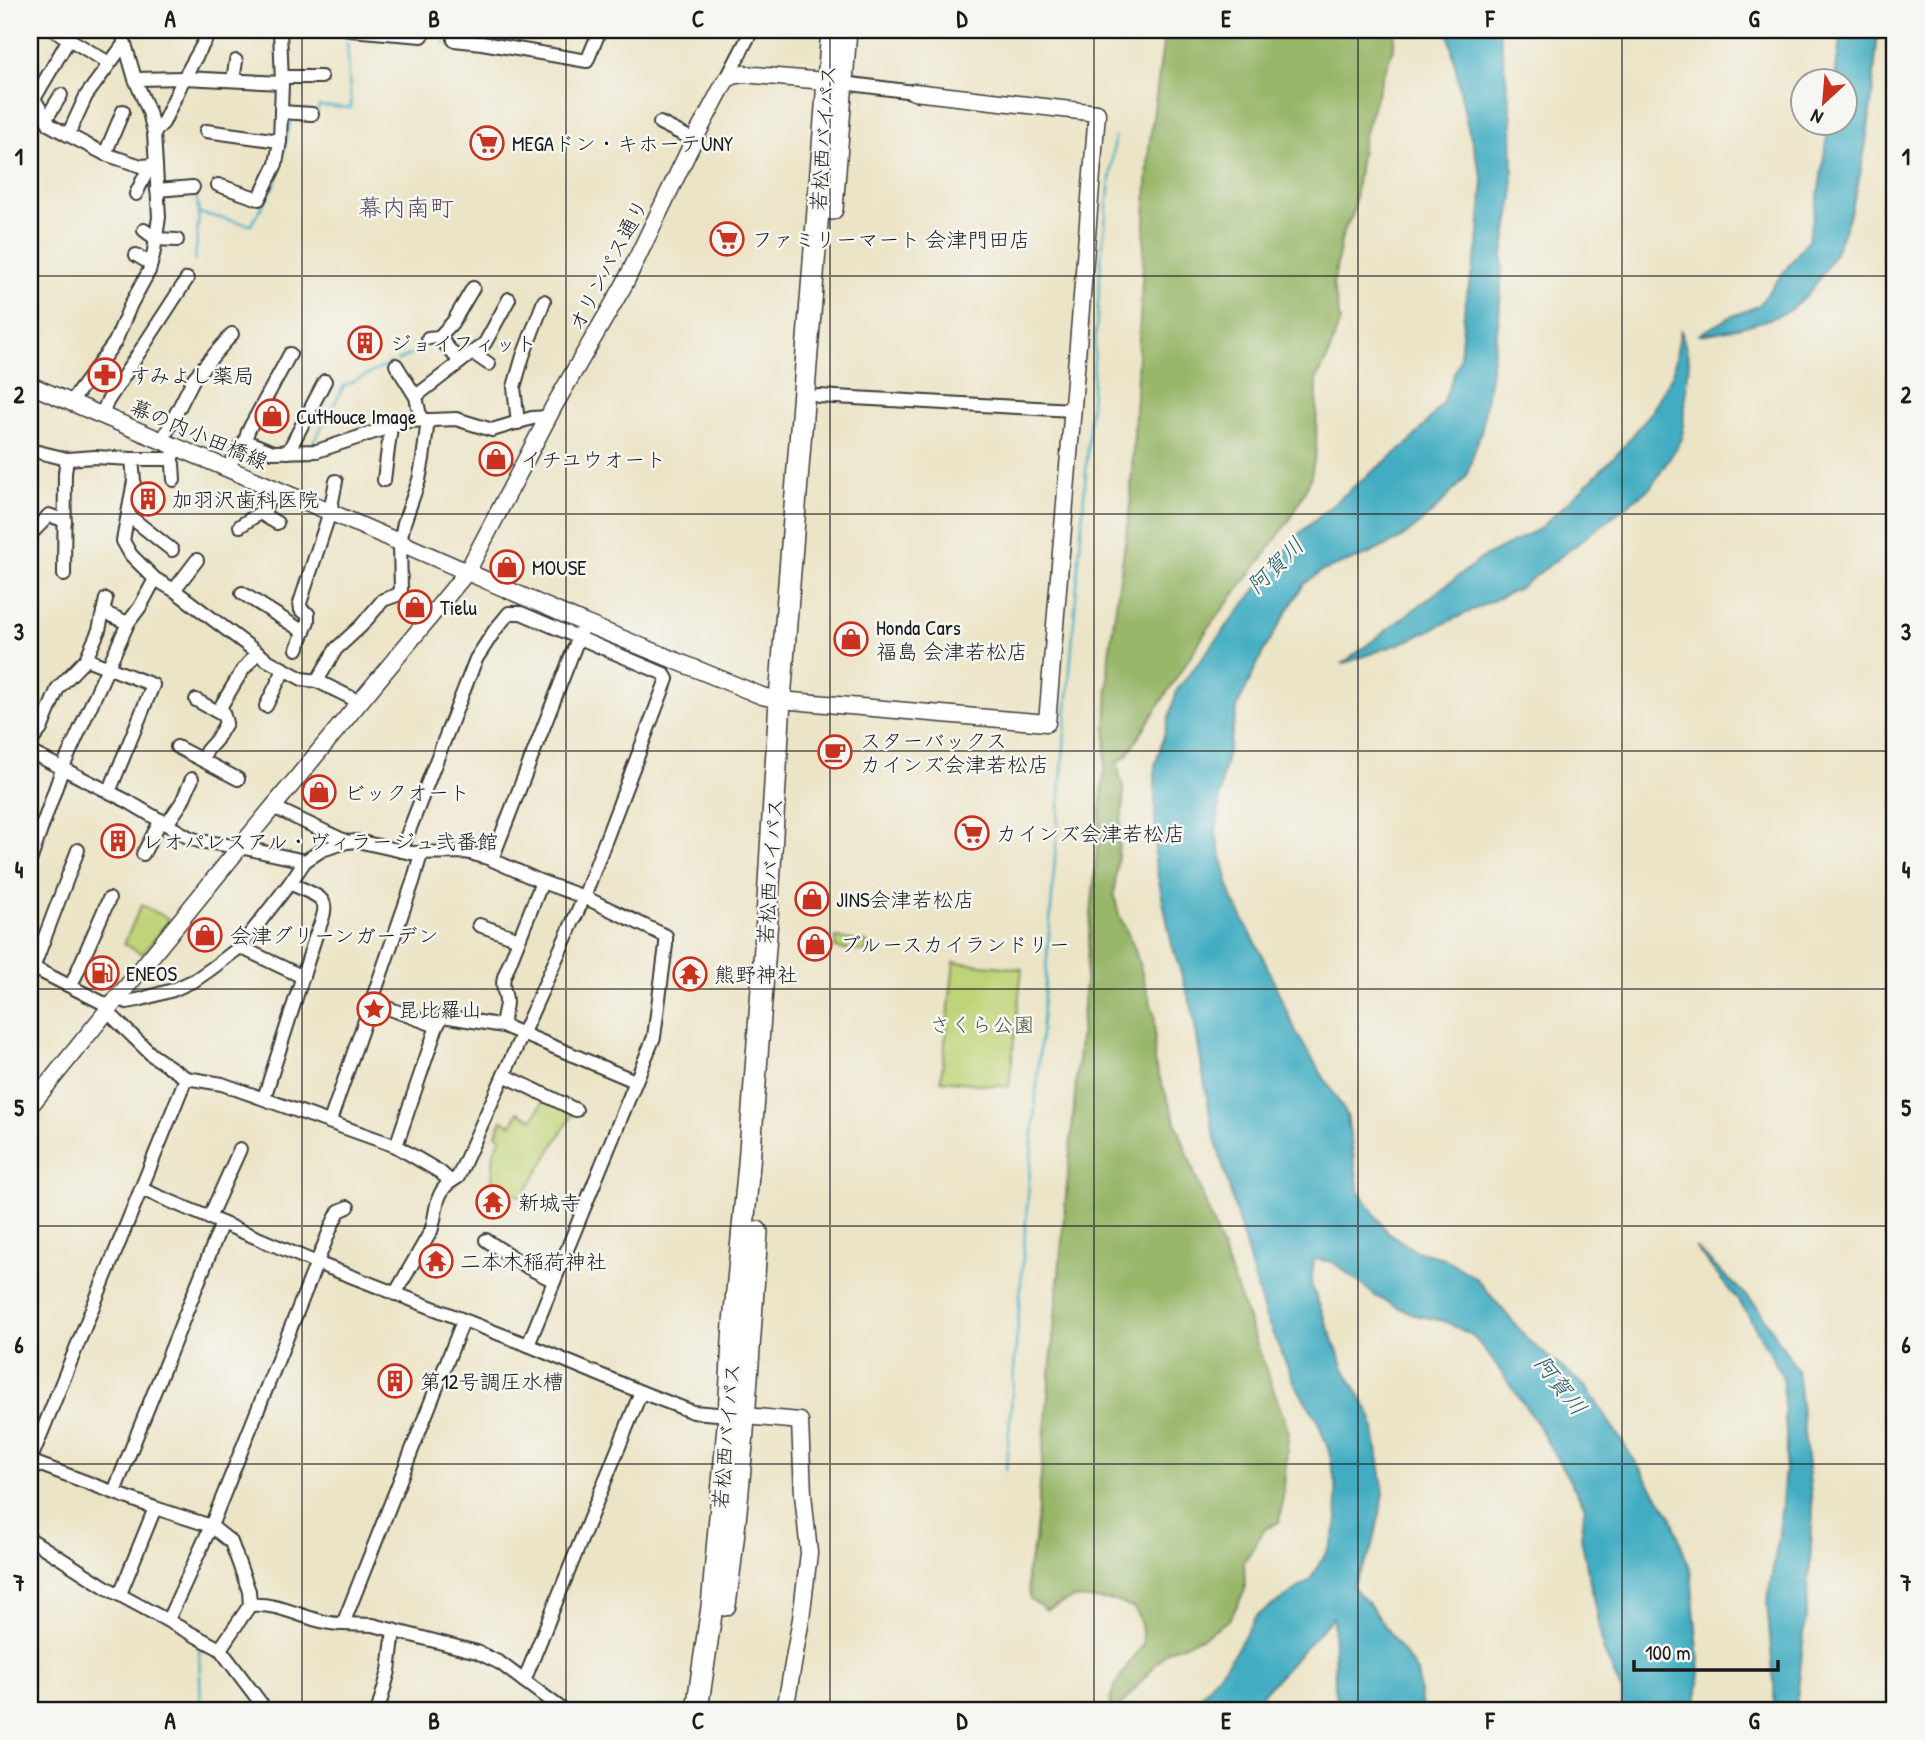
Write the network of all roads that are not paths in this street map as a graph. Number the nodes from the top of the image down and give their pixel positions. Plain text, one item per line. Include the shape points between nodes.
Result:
1 (54, 30) edge
2 (121, 30) edge
3 (211, 30) edge
4 (280, 30) edge
5 (350, 30) edge
6 (488, 30) edge
7 (600, 30) edge
8 (752, 30) edge
9 (832, 30) edge
10 (846, 30) edge
11 (396, 32) edge
12 (422, 36) dead end
13 (69, 39) junction
14 (454, 40) dead end
15 (482, 43) junction
16 (124, 44) junction
17 (236, 61) dead end
18 (109, 63) junction
19 (321, 77) dead end
20 (184, 78) junction
21 (135, 79) junction
22 (233, 80) junction
23 (282, 80) junction
24 (726, 80) junction
25 (835, 82) junction
26 (915, 92) joint
27 (61, 95) dead end
28 (32, 99) edge
29 (124, 111) dead end
30 (281, 112) junction
31 (312, 114) dead end
32 (46, 119) junction
33 (660, 122) dead end
34 (206, 131) dead end
35 (154, 133) junction
36 (68, 135) junction
37 (694, 140) junction
38 (280, 141) junction
39 (105, 155) junction
40 (153, 165) junction
41 (218, 185) dead end
42 (193, 187) dead end
43 (158, 190) junction
44 (147, 198) junction
45 (144, 230) dead end
46 (156, 239) junction
47 (177, 240) dead end
48 (136, 255) dead end
49 (151, 264) junction
50 (187, 279) dead end
51 (473, 288) dead end
52 (509, 299) dead end
53 (544, 301) dead end
54 (232, 334) dead end
55 (472, 353) junction
56 (290, 354) dead end
57 (460, 362) junction
58 (489, 364) dead end
59 (396, 365) dead end
60 (325, 381) dead end
61 (30, 385) edge
62 (416, 396) junction
63 (818, 396) junction
64 (71, 402) junction
65 (1073, 410) junction
66 (102, 415) junction
67 (548, 417) junction
68 (424, 420) junction
69 (518, 423) junction
70 (391, 426) junction
71 (162, 441) junction
72 (246, 442) junction
73 (30, 451) edge
74 (288, 452) junction
75 (175, 454) junction
76 (67, 459) junction
77 (132, 460) junction
78 (228, 469) junction
79 (174, 480) dead end
80 (384, 480) dead end
81 (336, 481) dead end
82 (275, 489) junction
83 (261, 512) junction
84 (330, 512) junction
85 (129, 516) junction
86 (65, 521) junction
87 (277, 523) dead end
88 (240, 526) dead end
89 (30, 535) edge
90 (400, 543) junction
91 (172, 550) dead end
92 (197, 560) dead end
93 (467, 572) junction
94 (64, 575) dead end
95 (155, 579) junction
96 (174, 590) junction
97 (242, 593) dead end
98 (128, 624) junction
99 (581, 631) junction
100 (304, 632) junction
101 (297, 649) dead end
102 (257, 653) junction
103 (86, 659) junction
104 (107, 667) junction
105 (284, 670) junction
106 (317, 681) junction
107 (196, 700) dead end
108 (787, 700) junction
109 (360, 702) junction
110 (266, 706) dead end
111 (223, 715) junction
112 (30, 743) edge
113 (177, 747) dead end
114 (30, 752) edge
115 (202, 760) junction
116 (62, 767) junction
117 (192, 779) dead end
118 (238, 779) dead end
119 (109, 792) junction
120 (273, 807) junction
121 (164, 822) junction
122 (347, 842) junction
123 (240, 847) junction
124 (78, 850) dead end
125 (401, 850) junction
126 (143, 854) dead end
127 (421, 854) junction
128 (492, 859) junction
129 (30, 861) edge
130 (305, 861) junction
131 (542, 882) junction
132 (290, 883) junction
133 (584, 897) junction
134 (109, 899) dead end
135 (479, 925) dead end
136 (519, 939) junction
137 (240, 947) junction
138 (31, 967) edge
139 (303, 977) junction
140 (71, 986) junction
141 (370, 1002) junction
142 (113, 1004) junction
143 (437, 1026) junction
144 (504, 1026) junction
145 (523, 1034) junction
146 (504, 1075) junction
147 (186, 1078) junction
148 (635, 1081) junction
149 (264, 1098) junction
150 (30, 1106) edge
151 (576, 1110) dead end
152 (330, 1121) junction
153 (396, 1146) junction
154 (240, 1149) dead end
155 (450, 1181) junction
156 (141, 1189) junction
157 (348, 1208) dead end
158 (209, 1218) junction
159 (222, 1223) junction
160 (486, 1240) dead end
161 (317, 1263) junction
162 (554, 1281) junction
163 (396, 1294) junction
164 (463, 1321) junction
165 (528, 1345) junction
166 (641, 1392) junction
167 (737, 1415) junction
168 (30, 1461) edge
169 (114, 1492) junction
170 (155, 1508) junction
171 (211, 1526) junction
172 (30, 1539) edge
173 (120, 1594) junction
174 (250, 1605) junction
175 (168, 1620) junction
176 (343, 1624) junction
177 (394, 1630) junction
178 (220, 1649) junction
179 (524, 1681) junction
180 (266, 1710) edge
181 (378, 1710) edge
182 (563, 1710) edge
183 (696, 1710) edge
184 (710, 1710) edge
185 (785, 1710) edge

1 - 13 street
2 - 16 street
3 - 20 street
4 - 23 street
5 - 11 street
6 - 15 street
7 - 15 street via 587,61
8 - 24 street
9 - 25 highway, 若松西バイパス
10 - 25 highway, 若松西バイパス
11 - 12 street
13 - 18 street
13 - 28 street
14 - 15 street
16 - 18 street
16 - 21 street
17 - 22 street
18 - 36 street via 86,96
19 - 23 street
20 - 21 street
20 - 22 street
20 - 35 street
21 - 35 street
22 - 23 street
23 - 30 street
24 - 25 street via 743,74
24 - 37 street, オリンパス通り
25 - 26 street
25 - 63 highway, 若松西バイパス
25 - 108 highway, 若松西バイパス
26 - 65 street via 1097,113
27 - 32 street
28 - 32 street
29 - 39 street
30 - 31 street
30 - 38 street
32 - 36 street
33 - 37 street
34 - 38 street
35 - 40 street
36 - 39 street
37 - 67 street, オリンパス通り via 624,285
38 - 41 street via 276,164 259,199
39 - 40 street
40 - 43 street
40 - 44 street
42 - 43 street
43 - 44 street
44 - 46 street via 159,217
45 - 46 street
46 - 47 street
46 - 49 street
48 - 49 street
49 - 64 street via 116,342
50 - 66 street
51 - 57 street via 453,322 433,337
52 - 55 street via 485,343
53 - 69 street via 514,387
54 - 71 street via 194,378
55 - 57 street
55 - 58 street
56 - 72 street
57 - 62 street
59 - 62 street
60 - 74 street
61 - 64 street, 幕の内小田橋線
62 - 68 street
63 - 65 street
63 - 108 highway, 若松西バイパス
64 - 66 street, 幕の内小田橋線
65 - 108 street, 幕の内小田橋線 via 1047,723
66 - 71 street, 幕の内小田橋線
67 - 69 street
67 - 93 street, オリンパス通り
68 - 69 street via 456,419 492,430
68 - 70 street
68 - 90 street via 423,460
70 - 74 street via 317,451
70 - 80 street
71 - 75 street, 幕の内小田橋線
72 - 74 street
72 - 78 street
73 - 76 street
75 - 77 street
75 - 78 street, 幕の内小田橋線
75 - 79 street
76 - 77 street
76 - 86 street
77 - 85 street
78 - 82 street, 幕の内小田橋線
81 - 84 street
82 - 83 street
82 - 84 street, 幕の内小田橋線
83 - 87 street
83 - 88 street
84 - 90 street, 幕の内小田橋線
84 - 100 street via 300,603 308,614
85 - 91 street
85 - 95 street via 125,547
86 - 89 street via 49,515
86 - 94 street
90 - 93 street, 幕の内小田橋線
90 - 106 street via 401,590 383,600 336,649
92 - 96 street
93 - 99 street, 幕の内小田橋線
93 - 109 street, オリンパス通り
95 - 96 street
95 - 98 street
96 - 102 street
97 - 100 street
98 - 103 street via 104,605
98 - 104 street
99 - 108 street, 幕の内小田橋線 via 762,696
99 - 125 street via 521,613 509,613 495,630 465,684
99 - 128 street
99 - 133 street via 667,679
100 - 101 street
102 - 105 street
102 - 111 street via 221,706
103 - 104 street
103 - 112 street via 58,688
104 - 116 street
104 - 119 street via 153,685
105 - 106 street
105 - 110 street
106 - 109 street
107 - 111 street
108 - 167 highway, 若松西バイパス via 734,1323
109 - 120 street, オリンパス通り
111 - 115 street via 226,723
113 - 115 street
114 - 116 street
115 - 118 street
116 - 119 street
116 - 129 street
117 - 121 street via 182,802
119 - 121 street
120 - 122 street
120 - 123 street, オリンパス通り
121 - 123 street via 199,841
121 - 126 street
122 - 125 street
122 - 130 street
123 - 130 street
123 - 142 street, オリンパス通り
124 - 138 street
125 - 127 street
127 - 128 street via 466,852
127 - 141 street
128 - 131 street
130 - 132 street
131 - 133 street
131 - 136 street
132 - 137 street
132 - 139 street via 326,905
133 - 145 street
133 - 148 street via 666,936 654,1037
134 - 140 street
135 - 136 street
136 - 144 street via 503,977
137 - 139 street
137 - 142 street via 173,990
138 - 140 street
139 - 149 street
140 - 142 street
141 - 143 street
141 - 152 street
142 - 147 street via 113,1017 152,1055
142 - 150 street, オリンパス通り
143 - 144 street via 443,1016 449,1016
143 - 153 street
144 - 145 street
145 - 146 street
145 - 148 street
146 - 151 street
146 - 155 street via 458,1177
147 - 149 street
147 - 156 street
148 - 162 street
149 - 152 street
152 - 153 street
153 - 155 street
154 - 158 street
155 - 163 street via 439,1196 432,1231
156 - 158 street
156 - 168 street
157 - 161 street via 339,1211
158 - 159 street
159 - 161 street
159 - 169 street
160 - 162 street
161 - 163 street
161 - 171 street
162 - 165 street
163 - 164 street
164 - 165 street
164 - 176 street
165 - 166 street
166 - 167 street via 693,1412
166 - 179 street
167 - 183 highway, 若松西バイパス
167 - 184 highway, 若松西バイパス via 733,1552
167 - 185 street via 800,1421 809,1553
168 - 169 street
169 - 170 street
170 - 171 street
170 - 173 street
171 - 174 street via 231,1542
171 - 175 street
172 - 173 street
173 - 175 street
174 - 176 street
174 - 178 street
175 - 178 street
176 - 177 street
177 - 179 street via 477,1652
177 - 181 street
178 - 180 street
179 - 182 street

